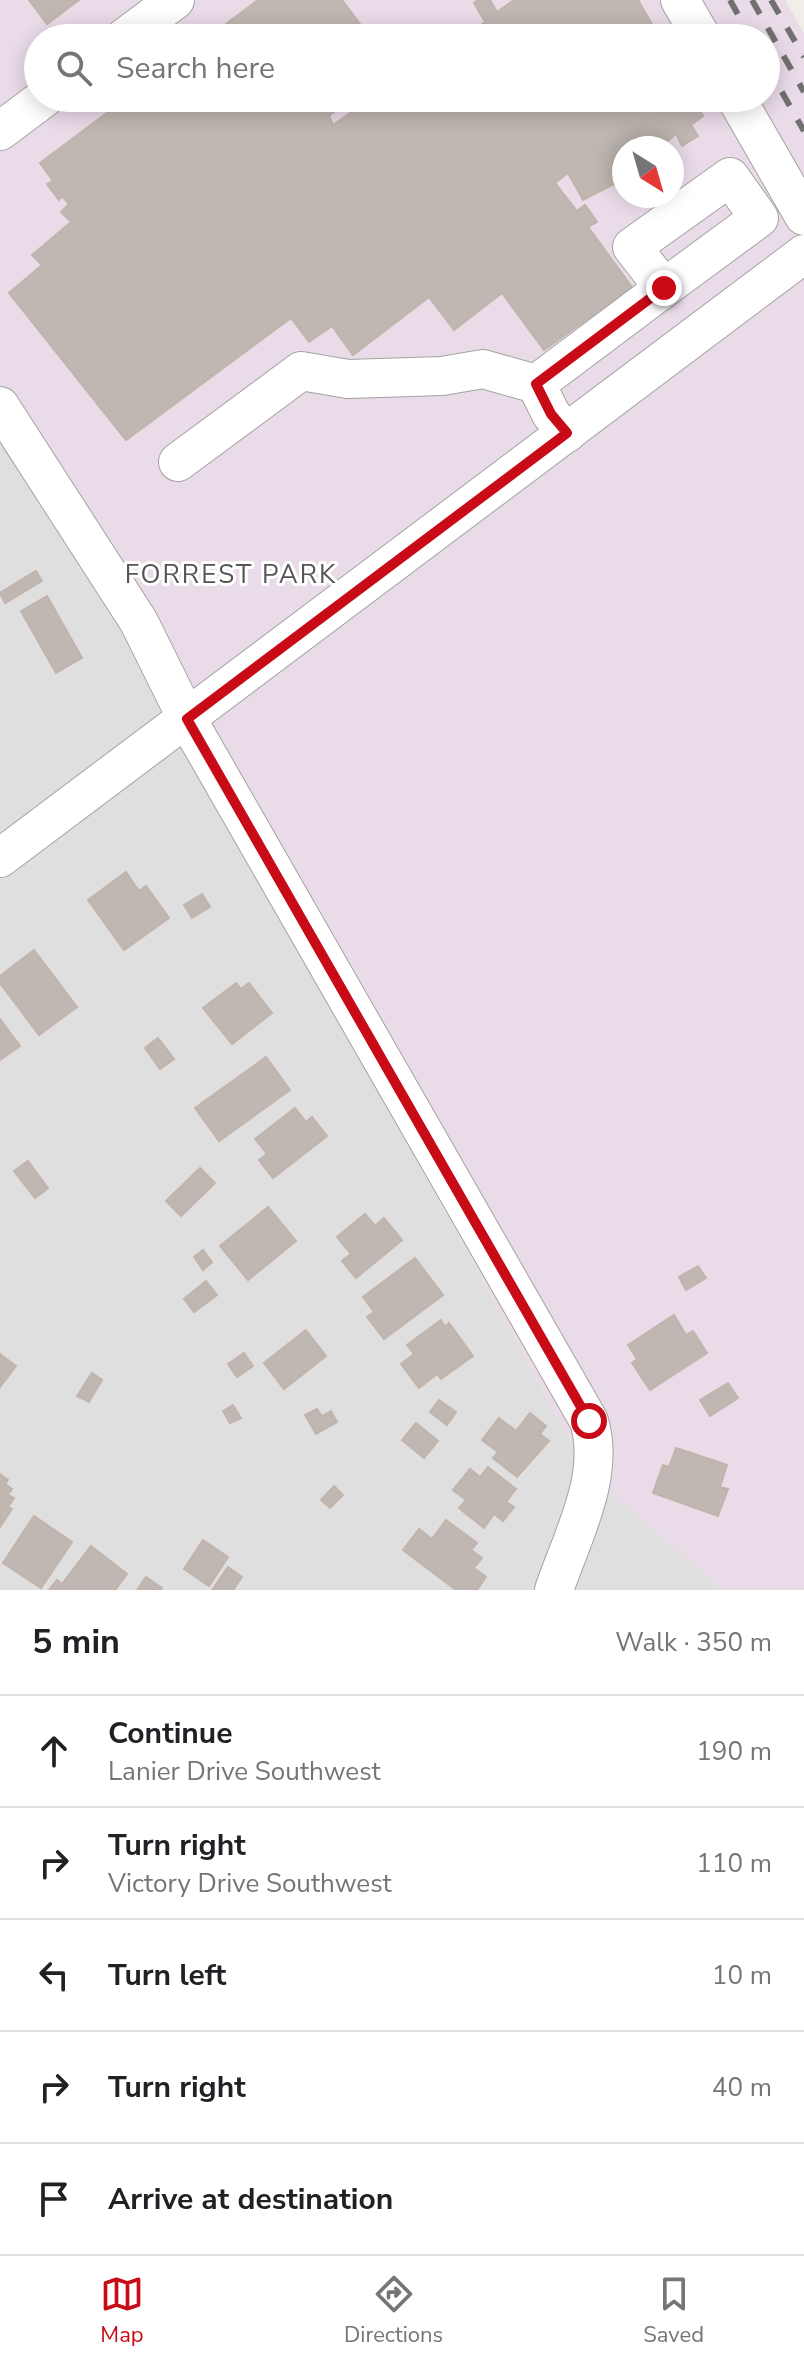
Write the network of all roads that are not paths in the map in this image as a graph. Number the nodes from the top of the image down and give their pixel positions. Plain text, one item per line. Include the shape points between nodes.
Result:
1 (175, 0) edge
2 (680, 0) edge
3 (143, 24) edge
4 (694, 24) edge
5 (25, 112) edge
6 (744, 112) edge
7 (0, 131) edge
8 (804, 216) edge
9 (804, 254) edge
10 (664, 288) dead end
11 (536, 384) junction
12 (0, 406) edge
13 (567, 433) junction
14 (178, 462) dead end
15 (187, 719) junction
16 (0, 858) edge
17 (554, 1590) edge

1 - 3 street
2 - 4 street
5 - 7 street
6 - 8 street
9 - 13 street
10 - 11 street
11 - 13 street
11 - 14 street via 483,369 348,379 301,371
12 - 15 street via 139,622
13 - 15 street
15 - 16 street
15 - 17 street via 589,1421 596,1443 593,1473

